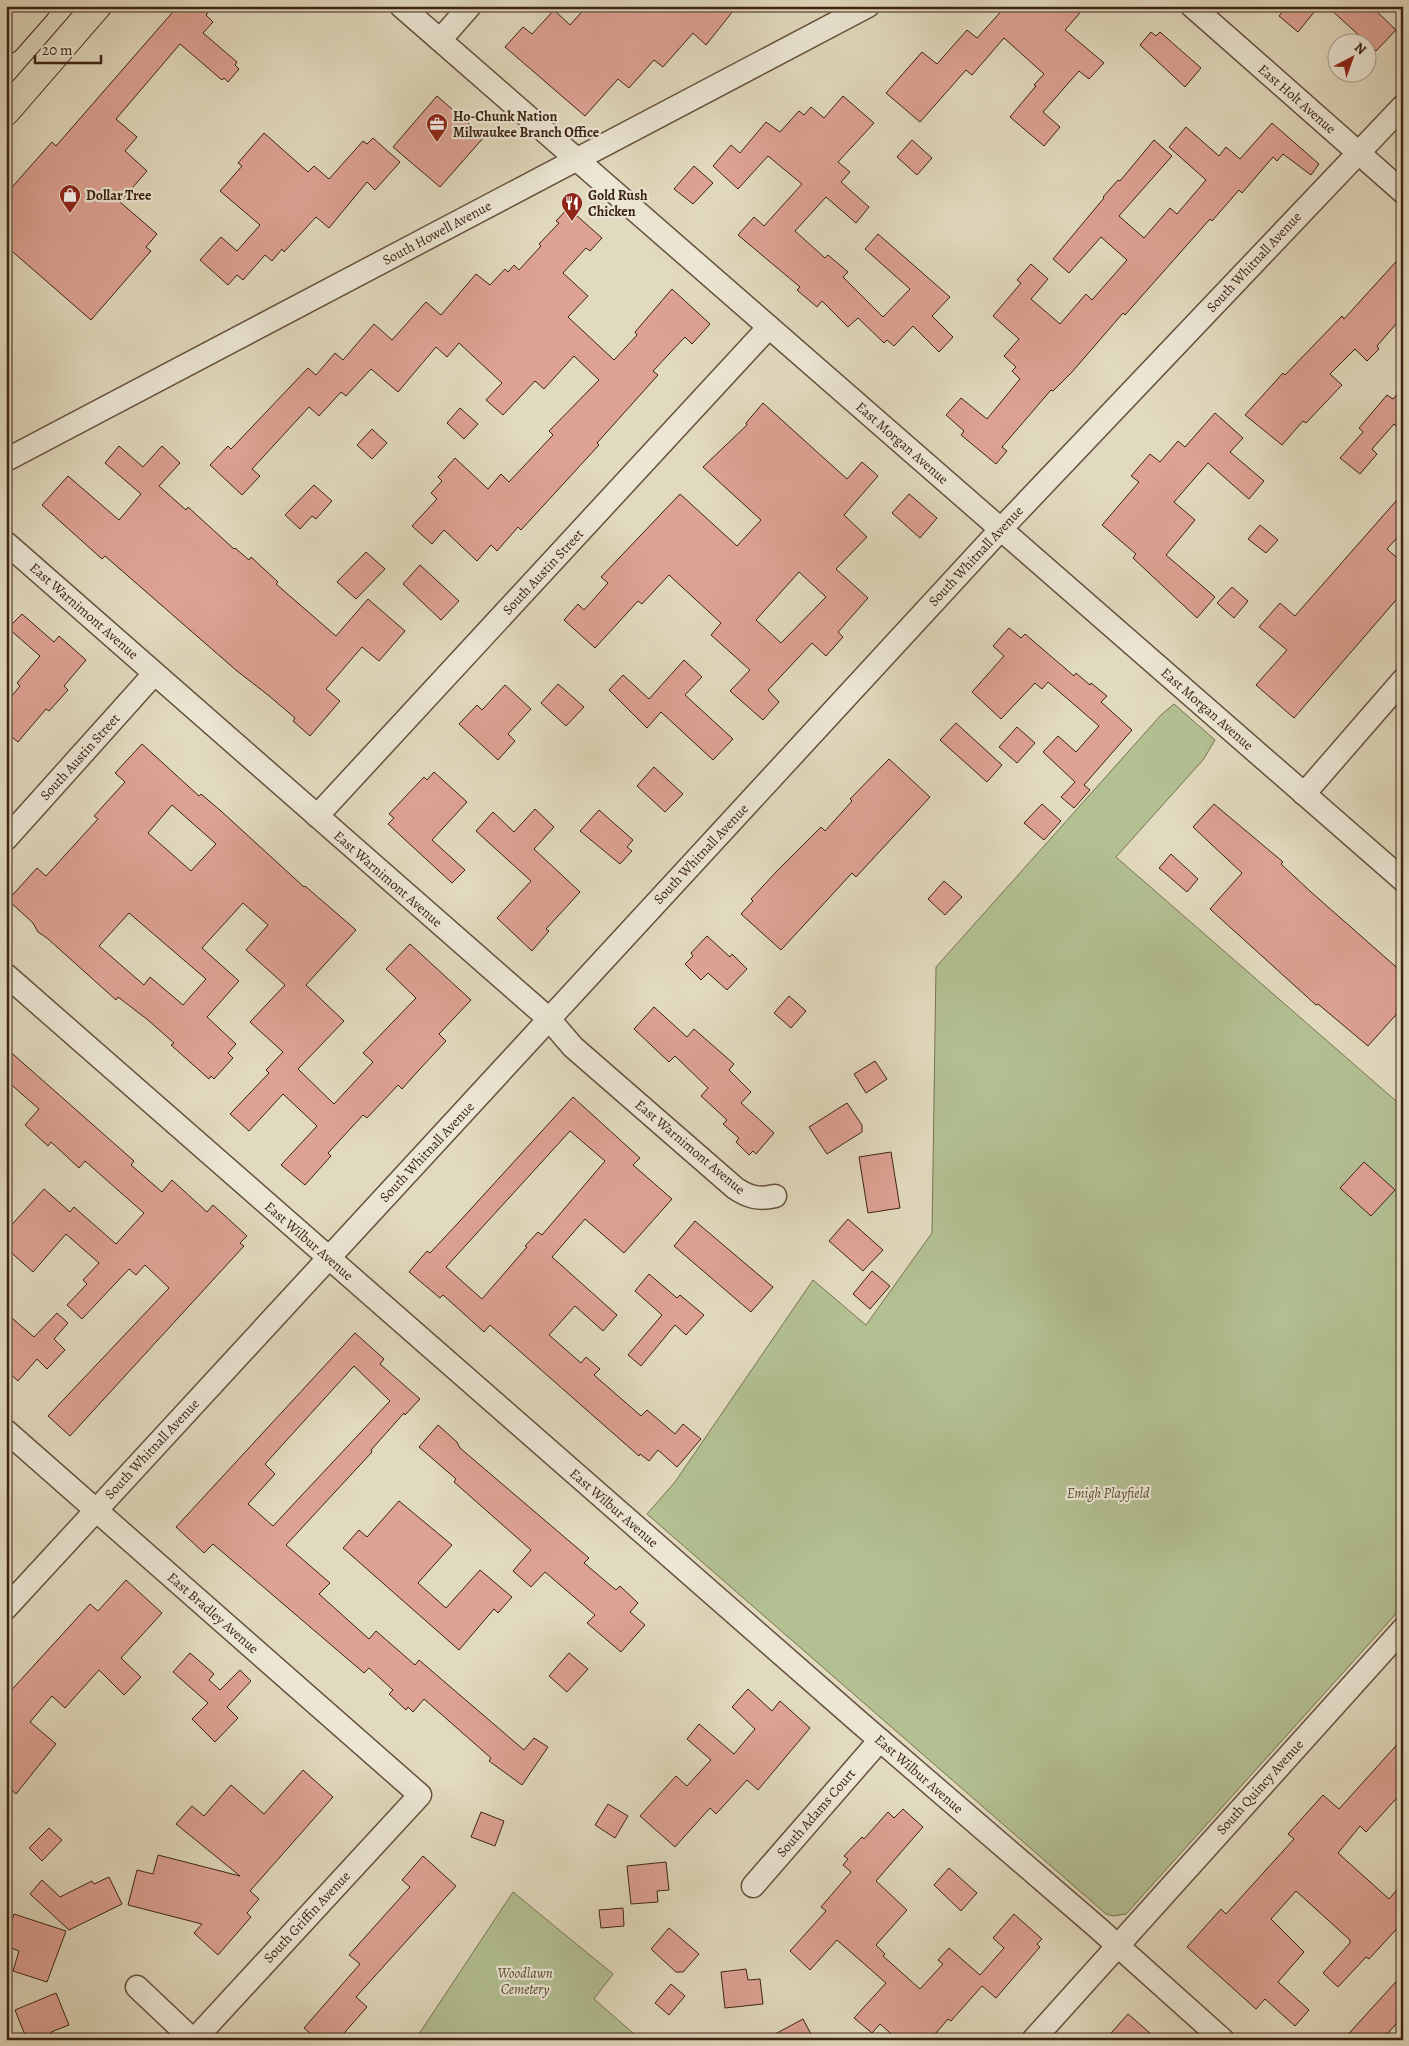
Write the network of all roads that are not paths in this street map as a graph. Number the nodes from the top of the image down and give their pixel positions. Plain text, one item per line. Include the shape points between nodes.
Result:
1 (36, 6) edge
2 (97, 6) edge
3 (401, 6) edge
4 (470, 6) edge
5 (868, 6) edge
6 (1192, 6) edge
7 (6, 40) edge
8 (440, 40) junction
9 (1403, 106) edge
10 (6, 111) edge
11 (1358, 152) junction
12 (577, 160) junction
13 (1403, 192) edge
14 (769, 327) junction
15 (6, 460) edge
16 (1001, 529) junction
17 (6, 543) edge
18 (154, 674) junction
19 (1403, 680) edge
20 (1304, 794) junction
21 (317, 816) junction
22 (6, 840) edge
23 (1403, 880) edge
24 (6, 975) edge
25 (548, 1019) junction
26 (775, 1196) dead end
27 (329, 1259) junction
28 (6, 1431) edge
29 (96, 1510) junction
30 (6, 1608) edge
31 (1403, 1629) edge
32 (880, 1740) junction
33 (420, 1795) joint
34 (752, 1886) dead end
35 (1118, 1946) junction
36 (137, 1987) dead end
37 (193, 2040) edge
38 (1033, 2040) edge
39 (1223, 2040) edge

1 - 7 main road
2 - 10 main road
3 - 8 street, East Morgan Avenue
4 - 8 street
5 - 12 street, South Howell Avenue
6 - 11 street, East Holt Avenue
8 - 12 street, East Morgan Avenue
9 - 11 street, South Whitnall Avenue
11 - 13 street, East Holt Avenue
11 - 16 street, South Whitnall Avenue
12 - 14 street, East Morgan Avenue
12 - 15 street, South Howell Avenue
14 - 16 street, East Morgan Avenue
14 - 21 street, South Austin Street
16 - 20 street, East Morgan Avenue
16 - 25 street, South Whitnall Avenue
17 - 18 street, East Warnimont Avenue
18 - 21 street, East Warnimont Avenue
18 - 22 street, South Austin Street
19 - 20 street
20 - 23 street, East Morgan Avenue
21 - 25 street, East Warnimont Avenue
24 - 27 street, East Wilbur Avenue
25 - 26 street, East Warnimont Avenue via 573,1046 734,1188 758,1198
25 - 27 street, South Whitnall Avenue
27 - 29 street, South Whitnall Avenue
27 - 32 street, East Wilbur Avenue
28 - 29 street, East Bradley Avenue
29 - 30 street, South Whitnall Avenue
29 - 33 street, East Bradley Avenue
31 - 35 street, South Quincy Avenue
32 - 34 street, South Adams Court
32 - 35 street, East Wilbur Avenue
33 - 37 street, South Griffin Avenue
35 - 38 street, South Quincy Avenue
35 - 39 street, East Wilbur Avenue
36 - 37 street, South Griffin Avenue

